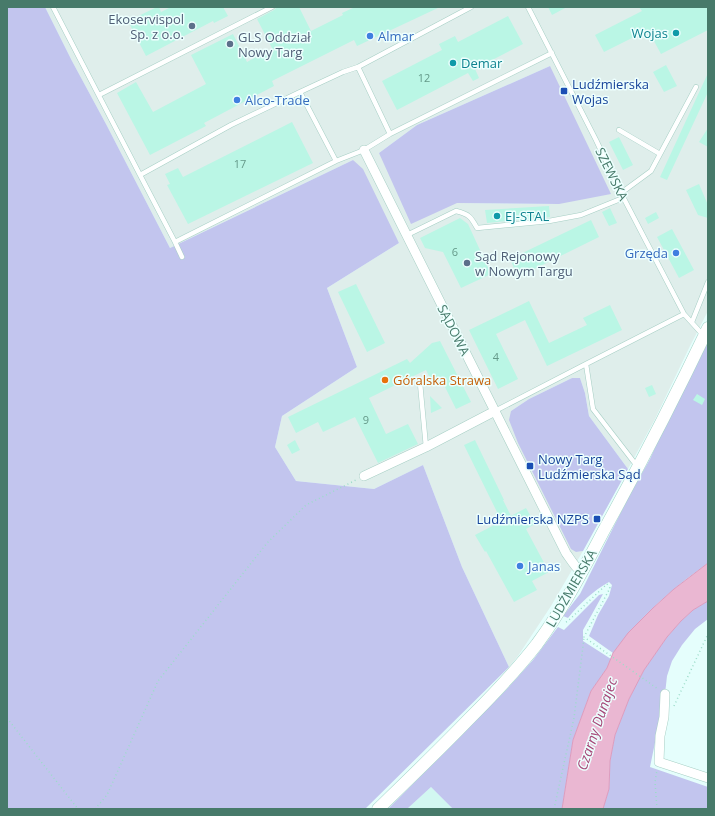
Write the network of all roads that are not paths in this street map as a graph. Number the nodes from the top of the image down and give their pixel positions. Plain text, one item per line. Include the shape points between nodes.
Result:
1 (53, 7) edge
2 (272, 7) edge
3 (471, 7) edge
4 (528, 7) edge
5 (552, 53) junction
6 (358, 67) junction
7 (696, 87) dead end
8 (300, 92) junction
9 (99, 95) junction
10 (619, 130) dead end
11 (390, 134) junction
12 (364, 150) junction
13 (660, 154) junction
14 (336, 161) junction
15 (140, 175) junction
16 (622, 196) junction
17 (407, 235) junction
18 (175, 242) junction
19 (182, 257) dead end
20 (708, 282) edge
21 (684, 314) junction
22 (692, 322) junction
23 (706, 332) edge
24 (586, 364) junction
25 (420, 383) dead end
26 (495, 411) junction
27 (426, 447) junction
28 (639, 467) junction
29 (364, 476) road end
30 (582, 572) junction
31 (662, 692) road end
32 (708, 778) edge
33 (378, 809) edge

1 - 9 lane
2 - 9 lane
3 - 6 lane
4 - 5 lane, SZEWSKA
5 - 11 lane
5 - 16 lane, SZEWSKA
6 - 8 lane
6 - 11 lane
7 - 13 lane
8 - 14 lane
8 - 15 lane via 230,125
9 - 15 lane
10 - 13 lane
11 - 12 lane
12 - 14 lane
12 - 17 street, SĄDOWA
13 - 16 lane via 651,171
14 - 18 lane
15 - 18 lane
16 - 17 lane via 581,215 477,228 472,218 456,211
16 - 21 lane, SZEWSKA
17 - 26 street, SĄDOWA
18 - 19 lane
20 - 22 lane
21 - 22 lane, SZEWSKA
21 - 24 lane
22 - 23 lane, SZEWSKA
23 - 28 main road, LUDŹMIERSKA
24 - 26 lane
24 - 28 lane via 593,410
25 - 27 lane
26 - 27 street
26 - 30 street, SĄDOWA via 566,553
27 - 29 street
28 - 30 main road, LUDŹMIERSKA
30 - 33 main road, LUDŹMIERSKA via 555,618 524,661
31 - 32 street via 664,717 659,762

